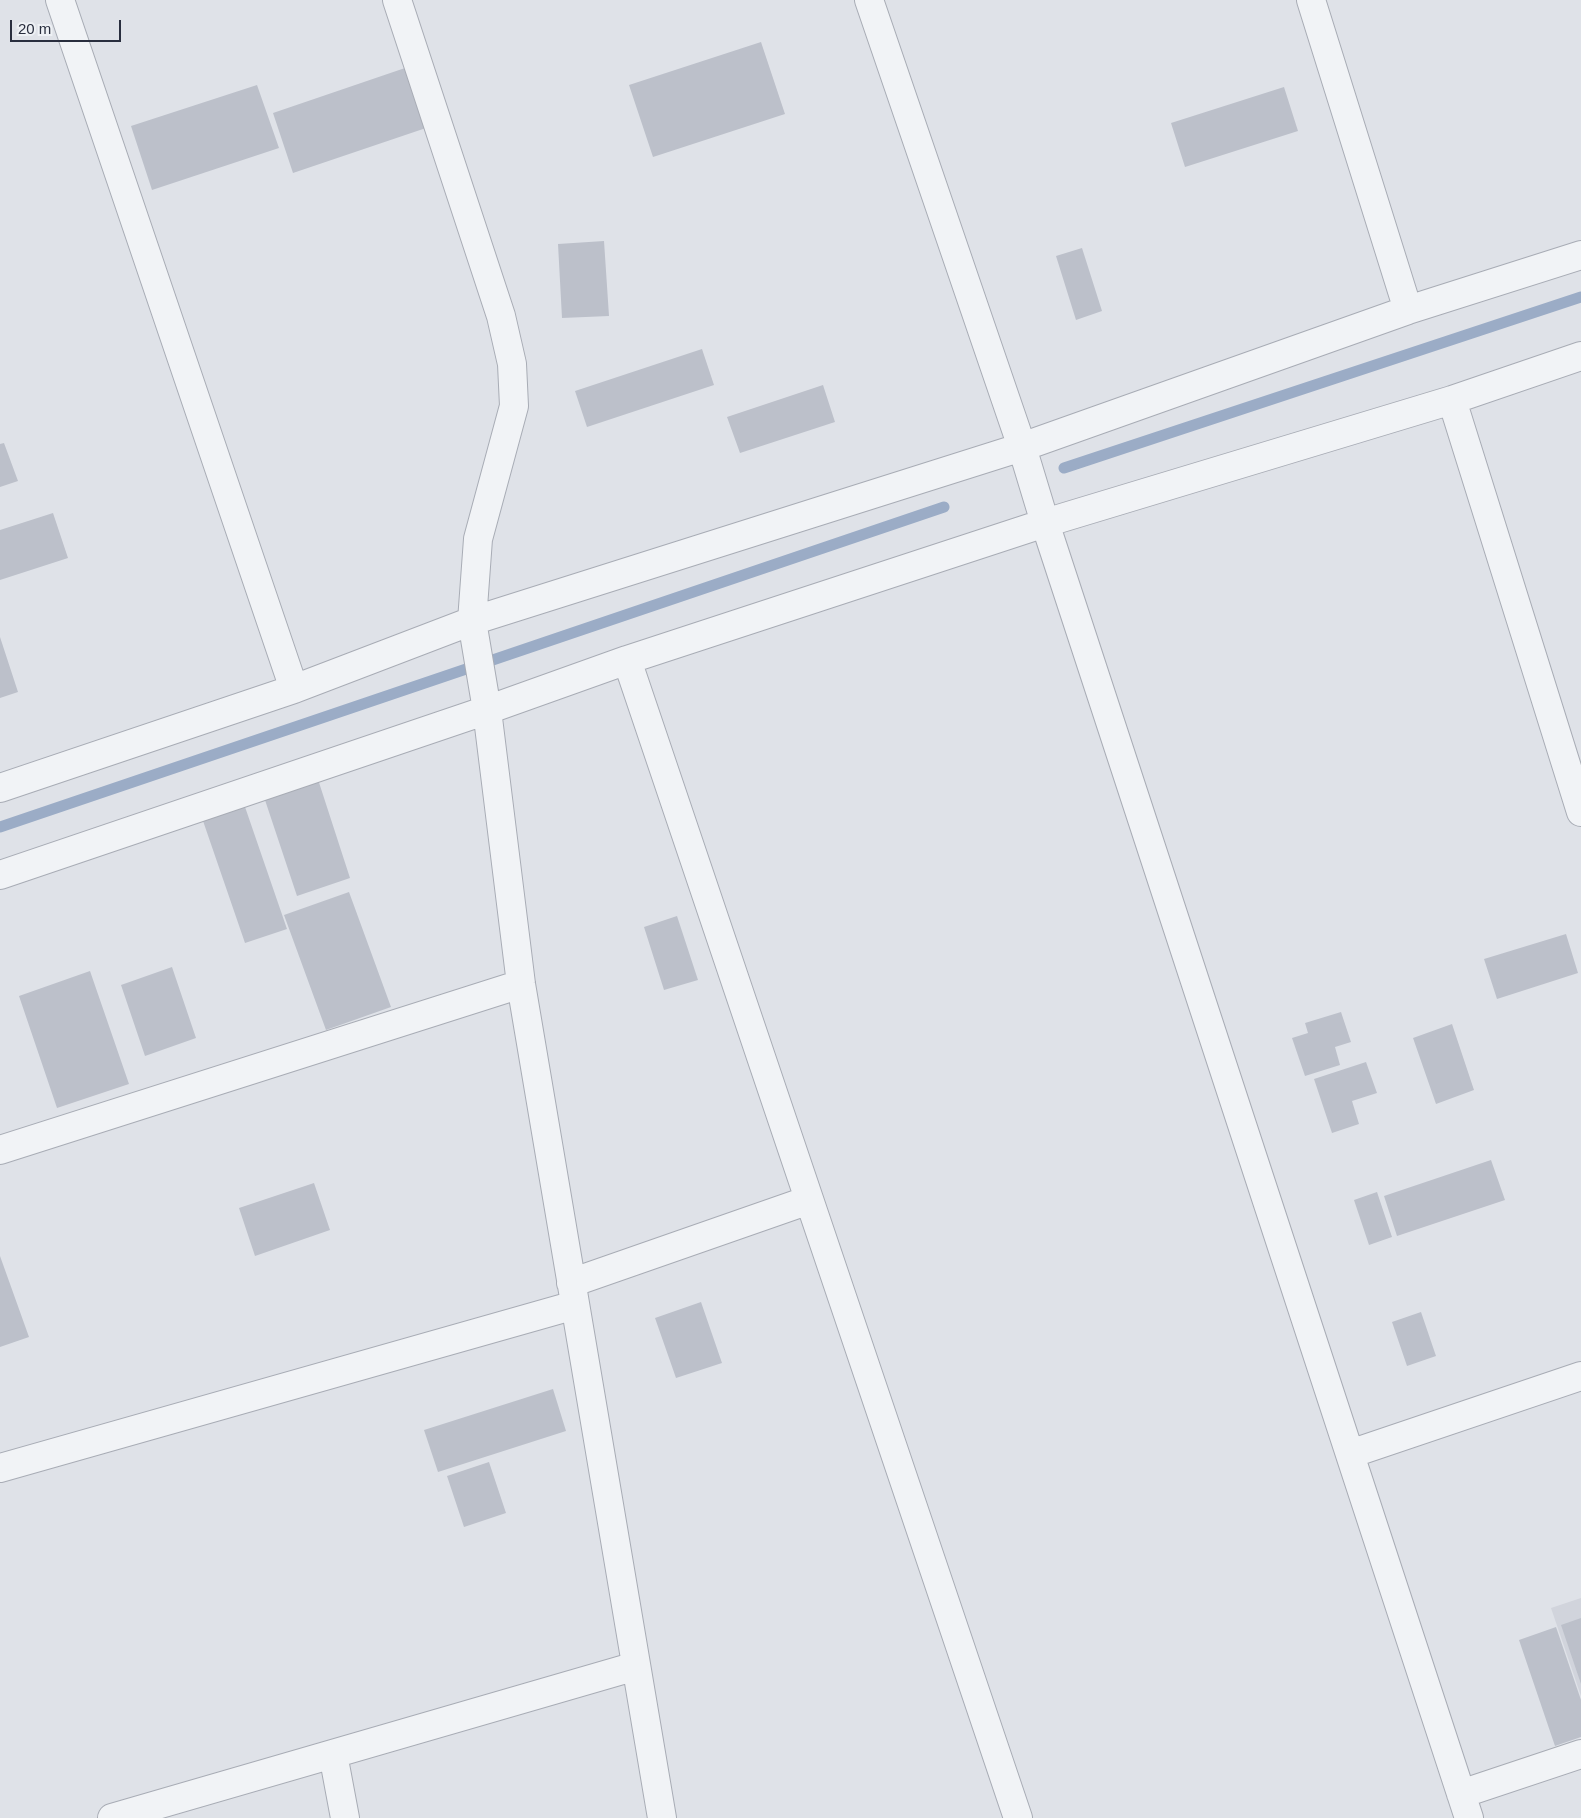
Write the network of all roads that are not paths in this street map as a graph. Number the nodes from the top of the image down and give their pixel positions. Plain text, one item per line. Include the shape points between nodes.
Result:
1 (60, 0) edge
2 (397, 0) edge
3 (869, 0) edge
4 (1311, 0) edge
5 (1581, 255) edge
6 (1408, 310) junction
7 (1581, 356) edge
8 (1452, 400) junction
9 (1022, 447) junction
10 (1044, 523) junction
11 (472, 621) junction
12 (627, 660) junction
13 (294, 689) junction
14 (487, 710) junction
15 (0, 788) edge
16 (1581, 812) edge
17 (0, 874) edge
18 (521, 984) junction
19 (0, 1150) edge
20 (809, 1200) junction
21 (573, 1294) junction
22 (1581, 1376) edge
23 (1350, 1454) junction
24 (0, 1468) edge
25 (636, 1666) junction
26 (333, 1754) junction
27 (1581, 1754) edge
28 (1465, 1806) edge
29 (141, 1814) edge
30 (112, 1818) edge
31 (346, 1818) edge
32 (662, 1818) edge
33 (1018, 1818) edge

1 - 13 street
2 - 11 street via 501,316 512,364 514,406 478,539
3 - 9 street
4 - 6 street
5 - 6 street
6 - 9 street
7 - 8 street
8 - 10 street
8 - 16 street
9 - 10 street
9 - 11 street
10 - 12 street
10 - 23 street
11 - 13 street
11 - 14 street
12 - 14 street
12 - 20 street
13 - 15 street
14 - 17 street
14 - 18 street
18 - 19 street
18 - 21 street
20 - 21 street
20 - 33 street
21 - 24 street
21 - 25 street
22 - 23 street
23 - 28 street
25 - 26 street
25 - 32 street
26 - 29 street
26 - 31 street
27 - 28 street
29 - 30 street

